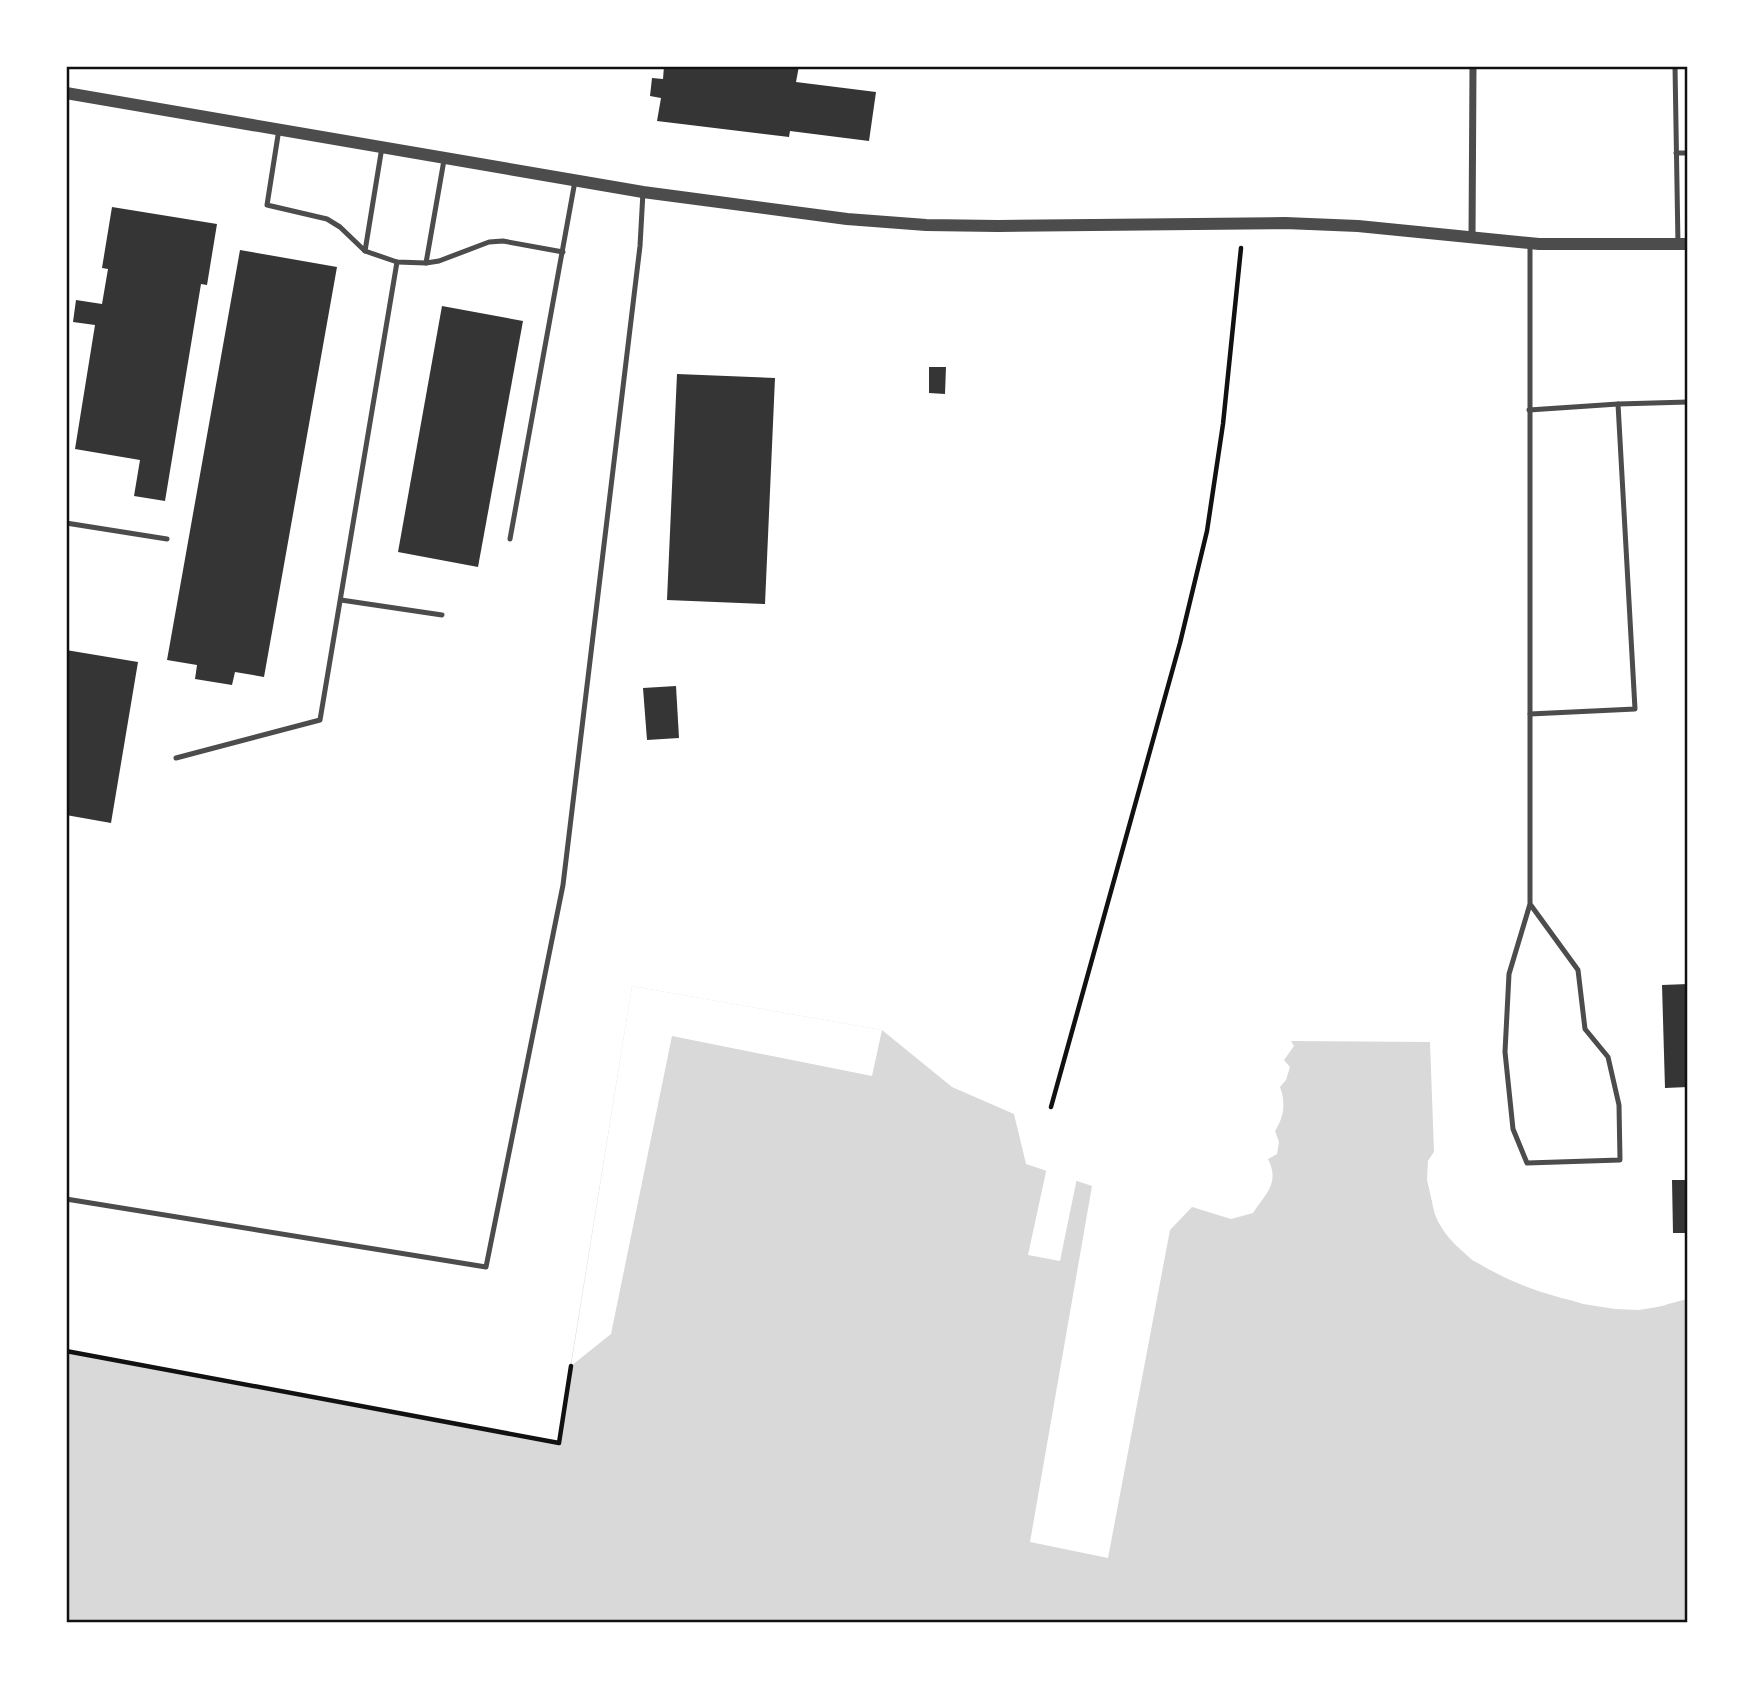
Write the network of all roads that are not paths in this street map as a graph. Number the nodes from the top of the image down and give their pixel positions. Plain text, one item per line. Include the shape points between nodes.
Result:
1 (1474, 66) edge
2 (1675, 66) edge
3 (66, 93) edge
4 (279, 129) junction
5 (382, 147) junction
6 (1676, 153) junction
7 (1688, 153) edge
8 (445, 158) junction
9 (576, 180) junction
10 (643, 192) junction
11 (1472, 238) junction
12 (1530, 243) junction
13 (1683, 245) edge
14 (365, 251) junction
15 (563, 252) junction
16 (397, 262) junction
17 (426, 263) junction
18 (1688, 402) edge
19 (1618, 404) junction
20 (1529, 410) junction
21 (66, 523) edge
22 (167, 539) dead end
23 (510, 540) dead end
24 (341, 600) junction
25 (442, 615) dead end
26 (1530, 714) junction
27 (176, 758) dead end
28 (1530, 904) junction
29 (66, 1199) edge

1 - 11 street
2 - 6 lane
3 - 4 street
4 - 5 street
4 - 14 lane via 267,205 327,219
5 - 8 street
5 - 14 lane
6 - 7 lane
6 - 13 lane
8 - 9 street
8 - 17 lane
9 - 10 street
9 - 15 lane
10 - 11 street via 913,224 1243,223 1358,226
10 - 29 lane via 563,885 486,1267
11 - 12 street
12 - 13 street
12 - 20 lane
14 - 16 lane
15 - 17 lane via 489,242
15 - 23 lane
16 - 17 lane
16 - 24 lane
18 - 19 lane
19 - 20 lane
19 - 26 lane via 1635,709
20 - 26 lane
21 - 22 lane
24 - 25 lane
24 - 27 lane via 320,720
26 - 28 lane
28 - 28 lane via 1509,974 1505,1052 1513,1129 1527,1163 1620,1160 1619,1105 1608,1058 1585,1029 1578,970

